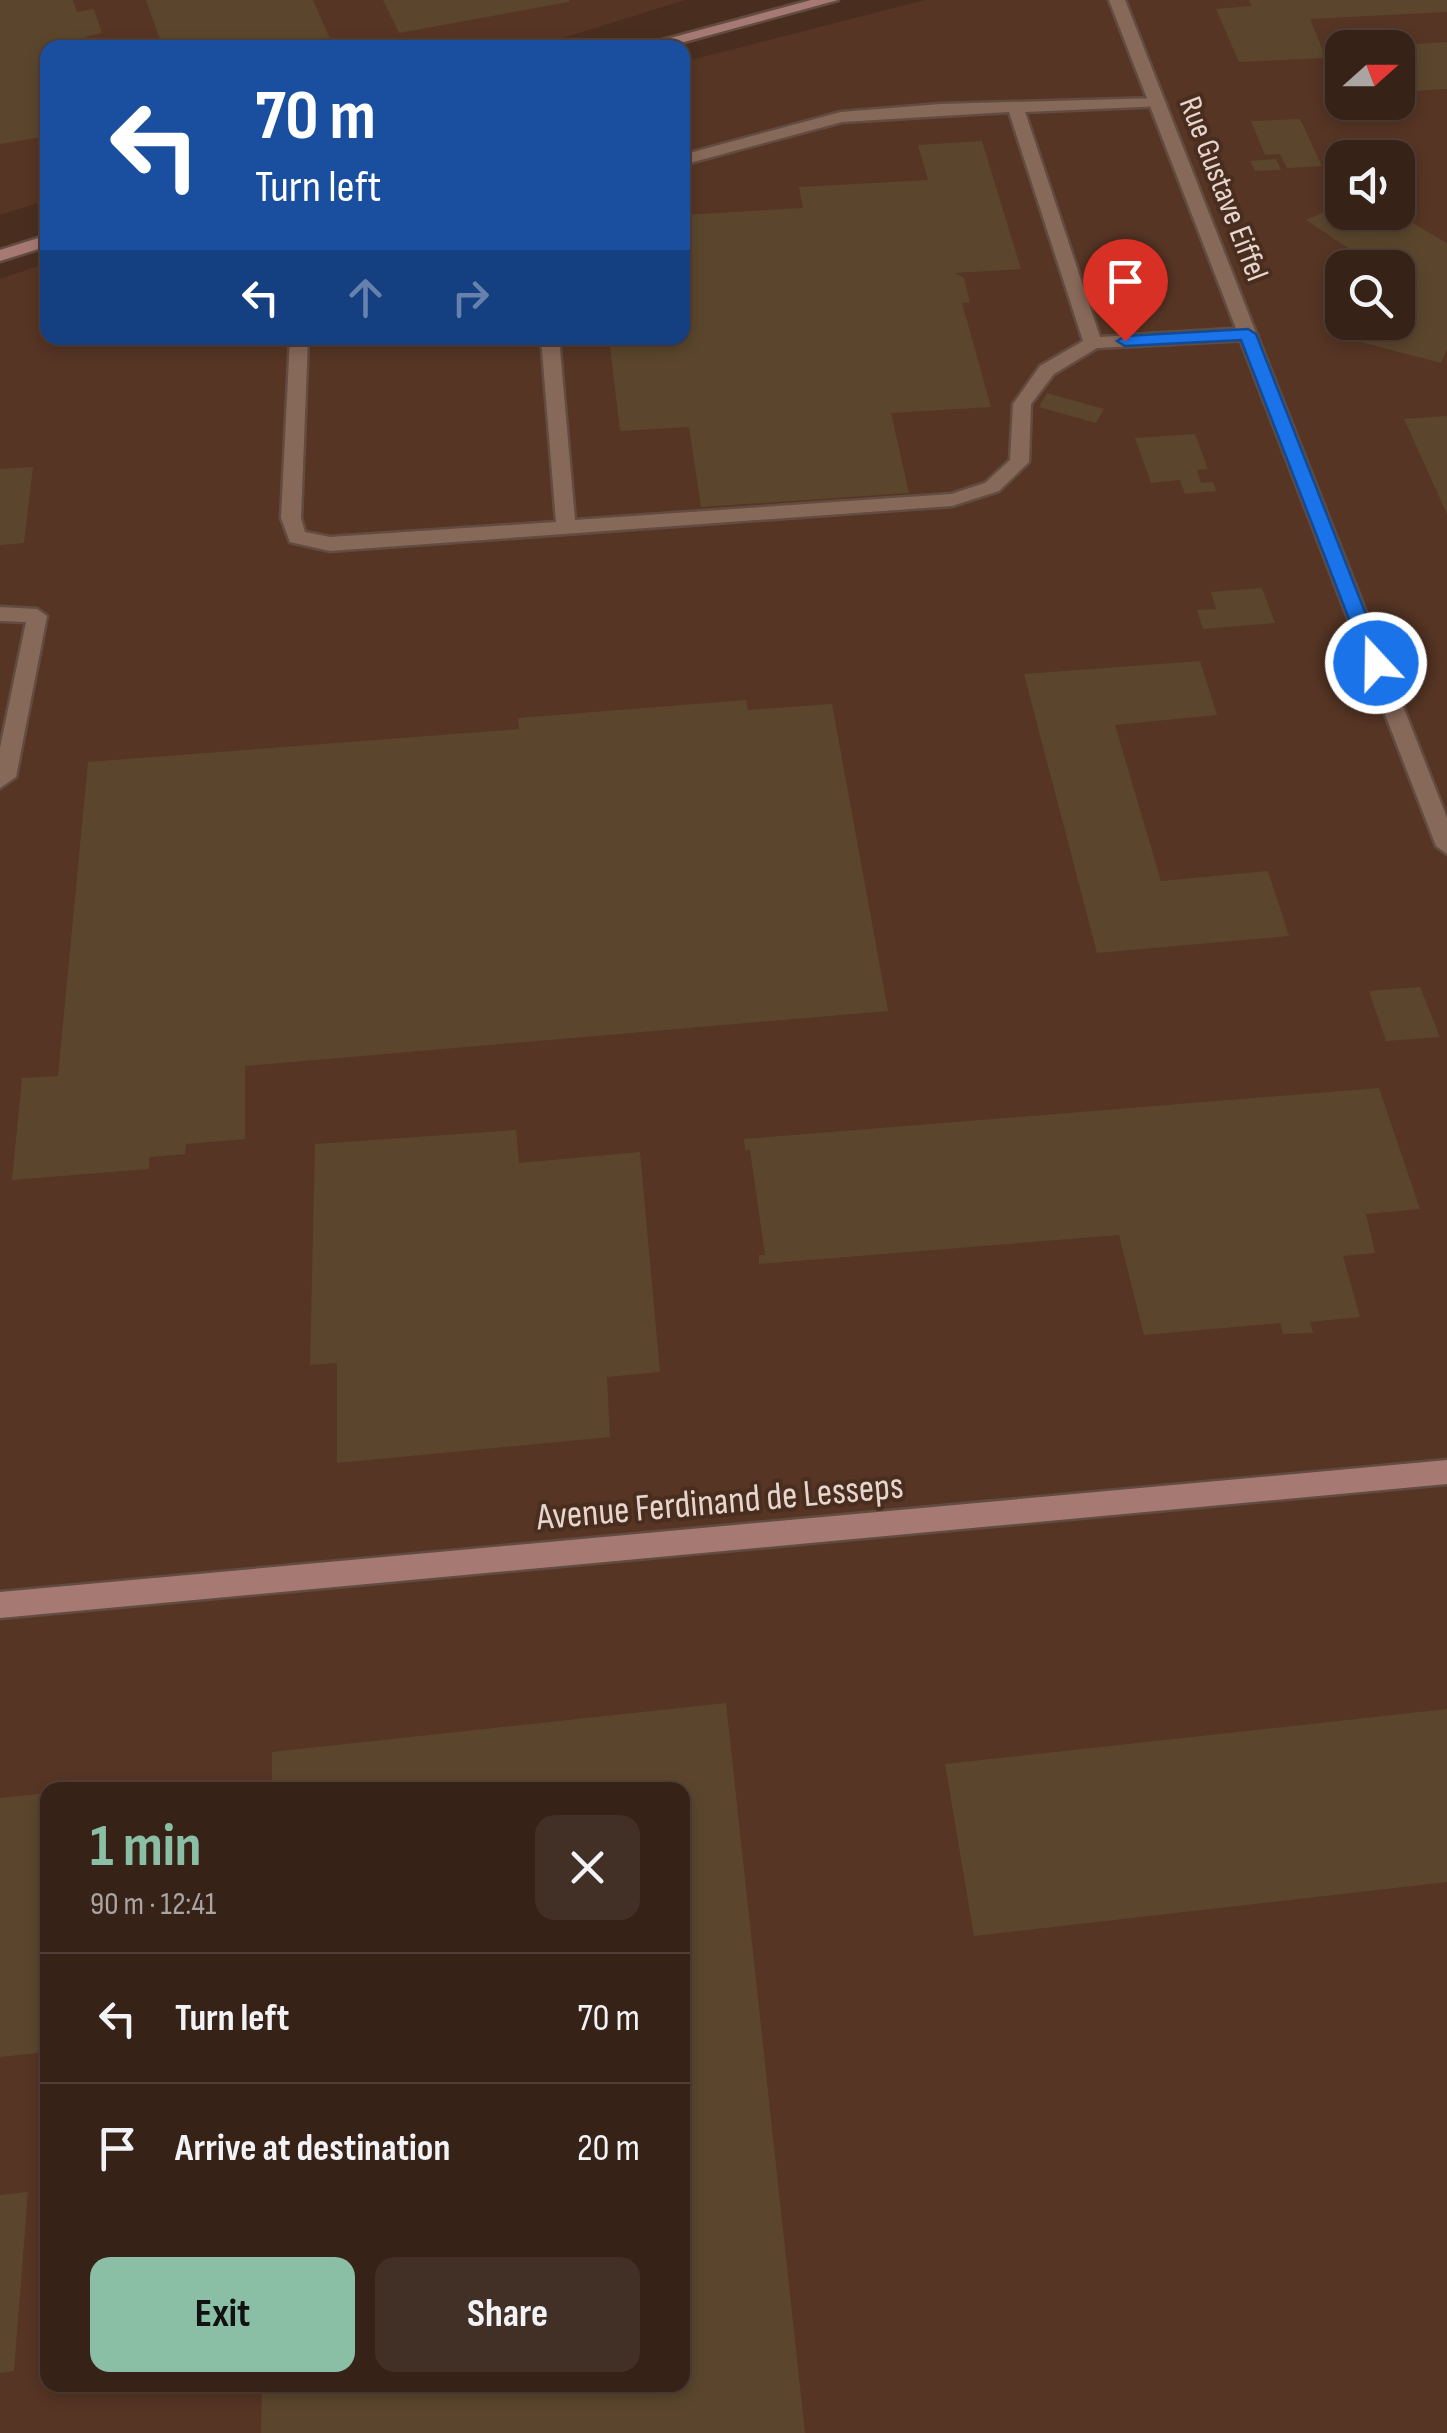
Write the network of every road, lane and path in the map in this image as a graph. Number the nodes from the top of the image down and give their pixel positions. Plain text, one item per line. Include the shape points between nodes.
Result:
1 (830, 0) edge
2 (1117, 0) edge
3 (672, 40) edge
4 (1158, 102) junction
5 (1016, 108) junction
6 (690, 158) edge
7 (40, 243) edge
8 (0, 256) edge
9 (1248, 334) junction
10 (1093, 344) junction
11 (299, 345) edge
12 (551, 345) edge
13 (566, 528) junction
14 (0, 614) edge
15 (0, 780) edge
16 (1447, 846) edge
17 (1447, 1472) edge
18 (0, 1606) edge

1 - 3 main road
2 - 4 street, Rue Gustave Eiffel
4 - 5 street
4 - 9 street, Rue Gustave Eiffel
5 - 6 street via 841,118
5 - 10 street
7 - 8 main road
9 - 10 street
9 - 16 street, Rue Gustave Eiffel
10 - 13 street via 1047,370 1022,404 1020,462 992,487 952,500
11 - 13 street via 291,518 297,537 330,544
12 - 13 street
14 - 15 street via 37,616
17 - 18 main road, Avenue Ferdinand de Lesseps

